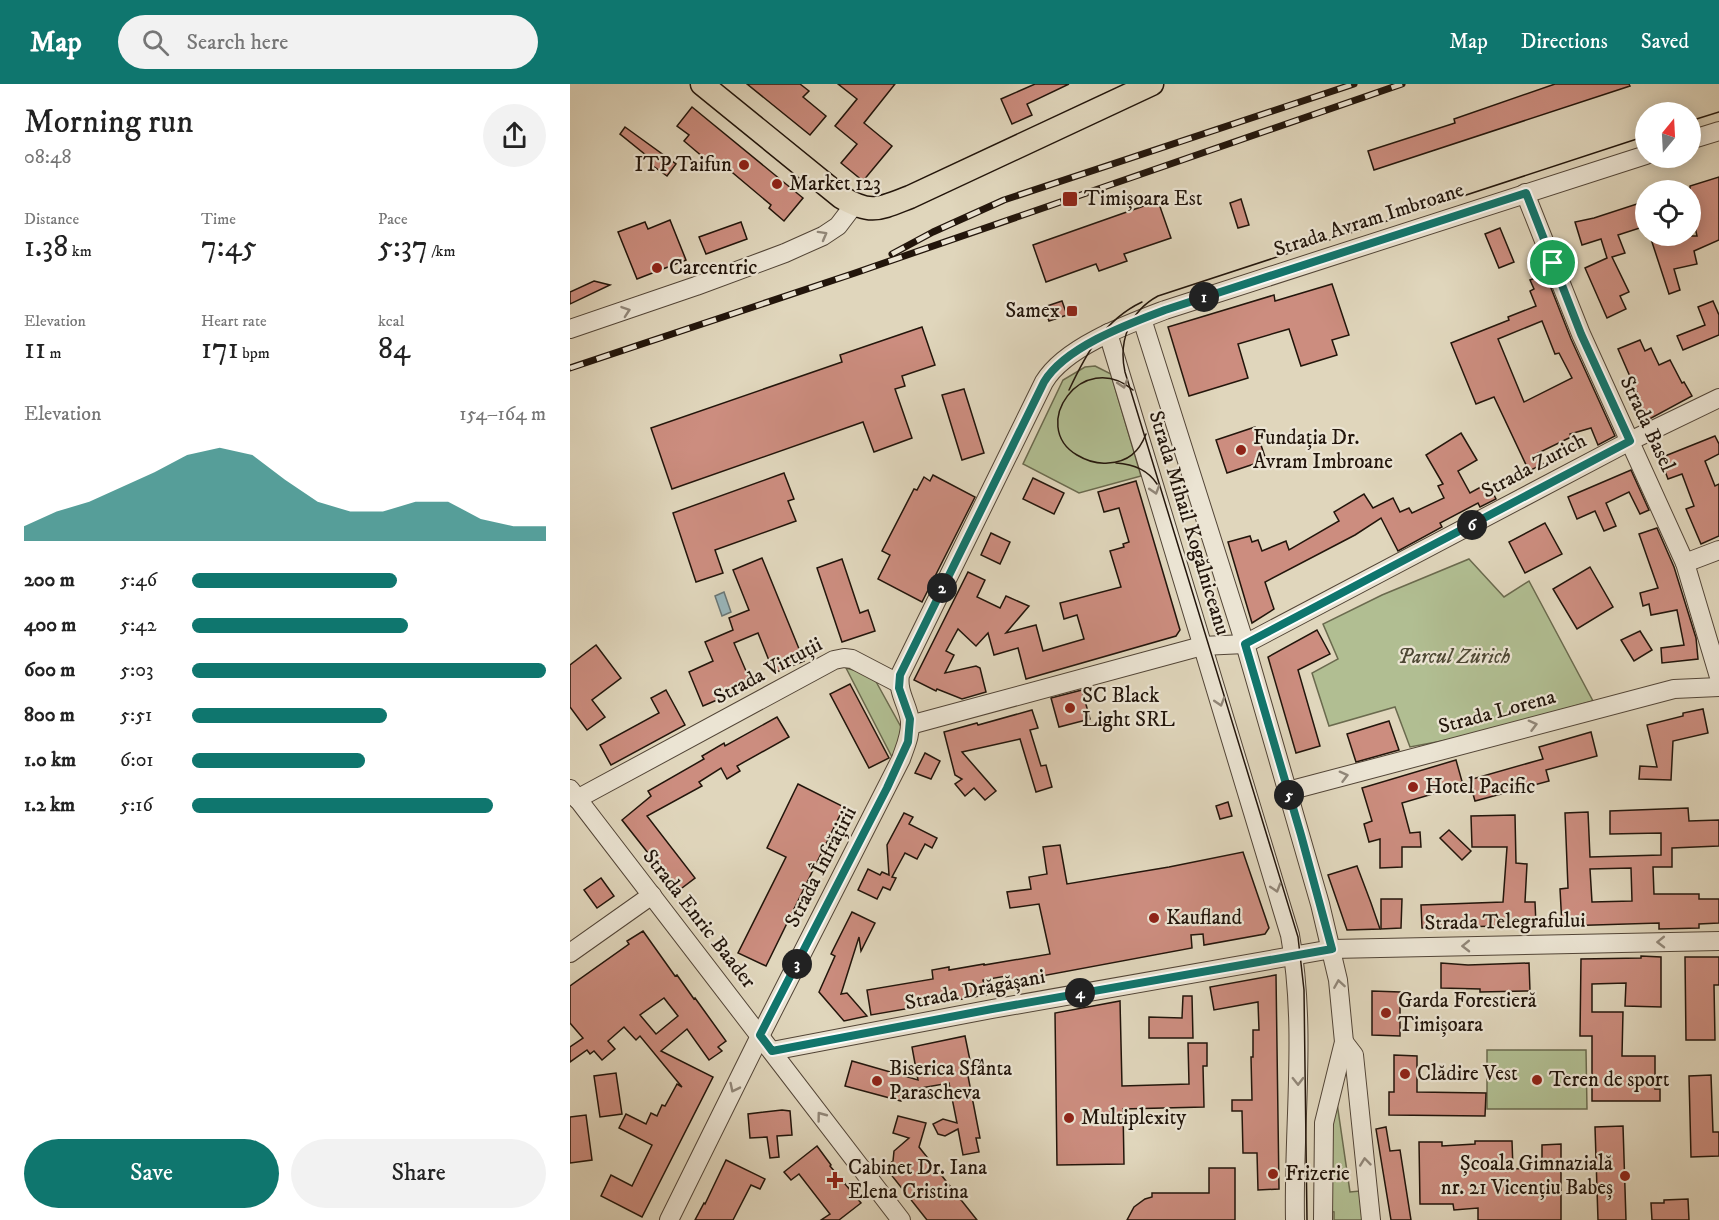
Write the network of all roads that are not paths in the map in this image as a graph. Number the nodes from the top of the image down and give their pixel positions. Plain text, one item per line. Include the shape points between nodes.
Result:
1 (702, 84) edge
2 (1152, 84) edge
3 (1719, 132) edge
4 (1701, 138) edge
5 (1635, 158) edge
6 (1526, 193) junction
7 (854, 206) junction
8 (1142, 319) junction
9 (570, 329) edge
10 (1108, 333) junction
11 (1719, 399) edge
12 (1630, 441) junction
13 (1719, 550) edge
14 (1685, 563) junction
15 (1245, 644) junction
16 (1202, 646) junction
17 (1719, 677) edge
18 (898, 683) junction
19 (1719, 687) edge
20 (910, 725) junction
21 (1288, 791) junction
22 (574, 794) edge
23 (652, 895) junction
24 (1719, 942) edge
25 (1332, 949) junction
26 (570, 953) edge
27 (1293, 955) junction
28 (760, 1035) junction
29 (1344, 1042) junction
30 (772, 1051) junction
31 (669, 1220) edge
32 (901, 1220) edge
33 (1294, 1220) edge
34 (1323, 1220) edge
35 (1371, 1220) edge

1 - 7 main road
2 - 7 main road via 887,207
3 - 4 street
5 - 6 street, Strada Avram Imbroane
6 - 8 street, Strada Avram Imbroane
6 - 12 street, Strada Basel via 1581,334
9 -> 7 street via 824,236
8 - 10 street, Strada Avram Imbroane
8 - 15 street, Strada Mihail Kogălniceanu
10 -> 16 street, Strada Mihail Kogălniceanu
10 - 18 street, Strada Avram Imbroane via 1062,361 1044,382
11 - 12 street, Strada Zurich
12 - 14 street, Strada Basel
12 - 15 street, Strada Zurich
13 - 14 street
14 - 17 street, Strada Basel
15 - 16 street
15 - 21 street, Strada Mihail Kogălniceanu
16 - 20 street
16 -> 27 street, Strada Mihail Kogălniceanu
18 - 20 street
18 - 22 street, Strada Virtuții via 852,660 834,660
21 -> 19 street, Strada Lorena via 1674,688
20 - 28 street, Strada Înfrățirii via 908,742 887,788
21 - 25 street, Strada Mihail Kogălniceanu
22 - 23 street, Strada Enric Baader
23 - 26 street
23 - 28 street, Strada Enric Baader
24 -> 25 street, Strada Telegrafului
25 - 27 street, Strada Telegrafului
29 -> 25 street, Strada Mihail Kogălniceanu via 1342,1003
27 - 30 street, Strada Drăgășani
27 -> 33 street, Strada Mihail Kogălniceanu via 1298,1086
28 - 30 street, Strada Enric Baader
28 -> 31 street, Strada Înfrățirii
29 - 34 street, Strada Mihail Kogălniceanu via 1324,1123
35 -> 29 street, Strada Mihail Kogălniceanu via 1354,1055
32 -> 30 street, Strada Enric Baader

